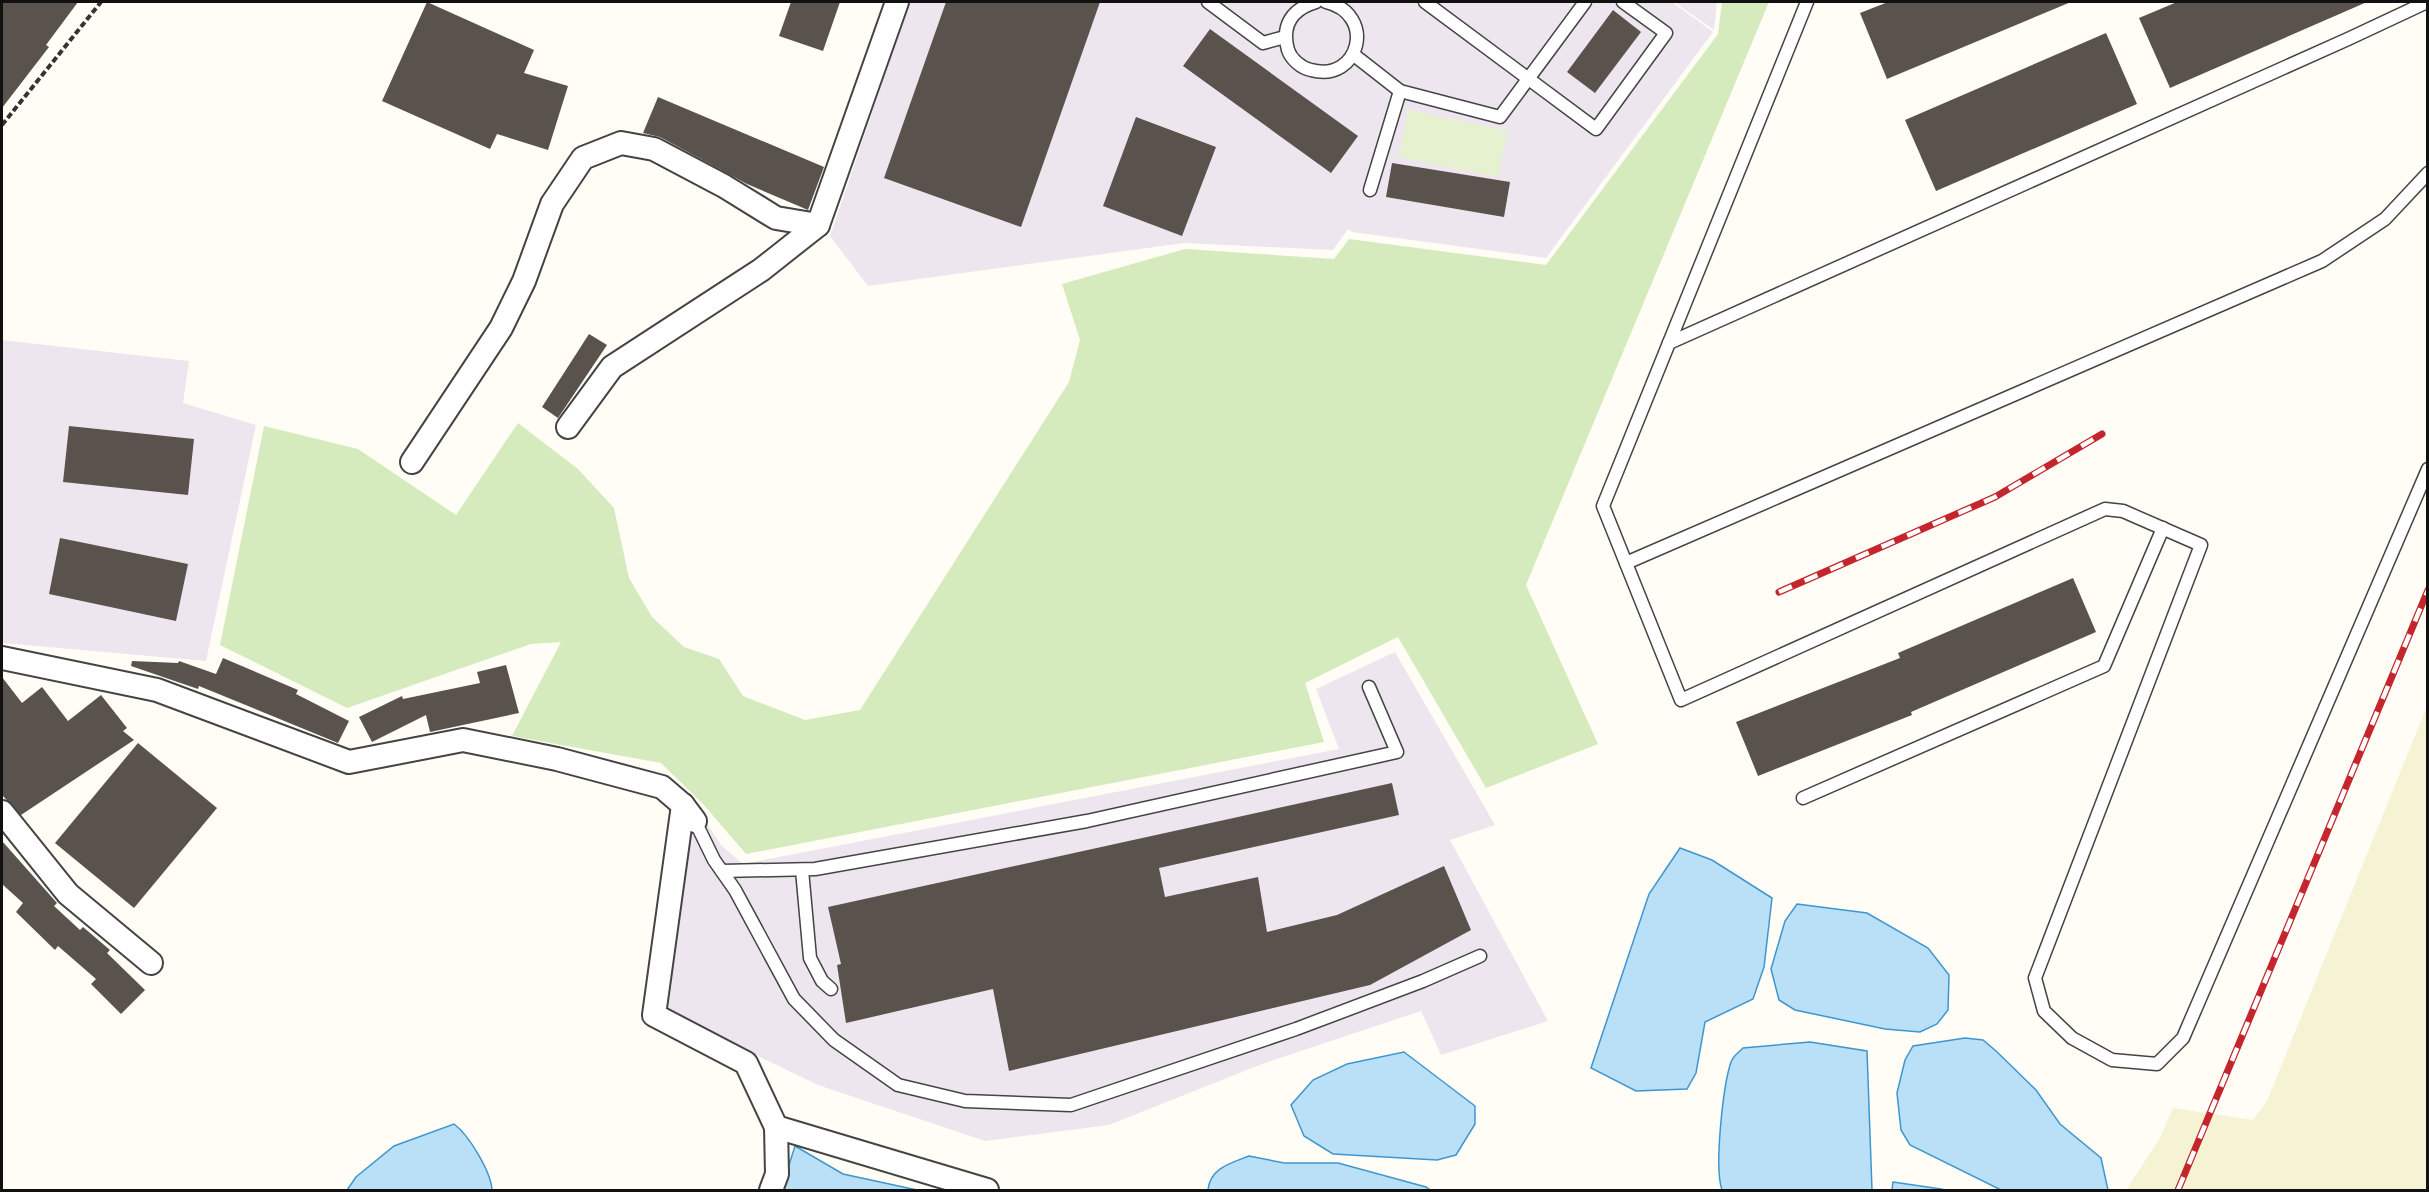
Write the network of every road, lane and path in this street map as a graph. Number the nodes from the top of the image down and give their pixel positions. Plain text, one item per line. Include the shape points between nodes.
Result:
1 (101, 2) edge
2 (897, 2) edge
3 (1208, 2) edge
4 (1316, 2) edge
5 (1326, 2) edge
6 (1425, 2) edge
7 (1585, 2) edge
8 (1623, 2) edge
9 (2427, 2) edge
10 (1340, 3) edge
11 (1808, 3) edge
12 (1285, 37) junction
13 (1354, 55) junction
14 (1528, 79) junction
15 (1400, 92) junction
16 (2, 125) edge
17 (2427, 172) edge
18 (1370, 190) dead end
19 (818, 225) junction
20 (1669, 343) junction
21 (568, 427) dead end
22 (412, 462) dead end
23 (2427, 469) edge
24 (2163, 528) junction
25 (1626, 563) junction
26 (2, 658) edge
27 (1369, 687) dead end
28 (1803, 798) dead end
29 (2, 812) edge
30 (689, 813) junction
31 (801, 870) junction
32 (722, 871) junction
33 (1480, 956) dead end
34 (151, 963) dead end
35 (831, 989) dead end
36 (776, 1127) junction
37 (771, 1191) edge
38 (987, 1191) edge

1 - 16 path
2 - 19 street
3 - 12 lane via 1263,43
4 - 12 lane via 1303,5 1289,19
5 - 10 lane
6 - 14 lane
7 - 14 lane
8 - 14 lane via 1666,33 1596,129
9 - 20 lane
10 - 13 lane via 1353,18 1358,36
11 - 20 lane
12 - 13 lane via 1290,55 1304,69 1322,73 1340,68
13 - 15 lane
14 - 15 lane via 1500,117
15 - 18 lane
17 - 25 lane via 2385,219 2322,261
19 - 21 street via 761,270 612,367
19 - 22 street via 776,218 654,149 621,143 583,158 552,204 524,281 501,328
20 - 25 lane via 1603,506
23 - 24 lane via 2183,1038 2157,1064 2112,1060 2072,1038 2044,1011 2035,978 2202,545
24 - 25 lane via 2123,511 2105,509 1681,700
24 - 28 lane via 2104,666
26 - 30 street via 157,690 349,762 463,740 557,759 662,787
27 - 31 lane via 1397,752 1088,821
29 - 34 street via 68,894
30 - 32 lane
30 - 36 street via 654,1015 746,1063
31 - 32 lane
31 - 35 lane via 810,958
32 - 33 lane via 794,999 834,1040 898,1085 965,1101 1071,1105 1296,1029
36 - 37 street via 777,1174
36 - 38 street

